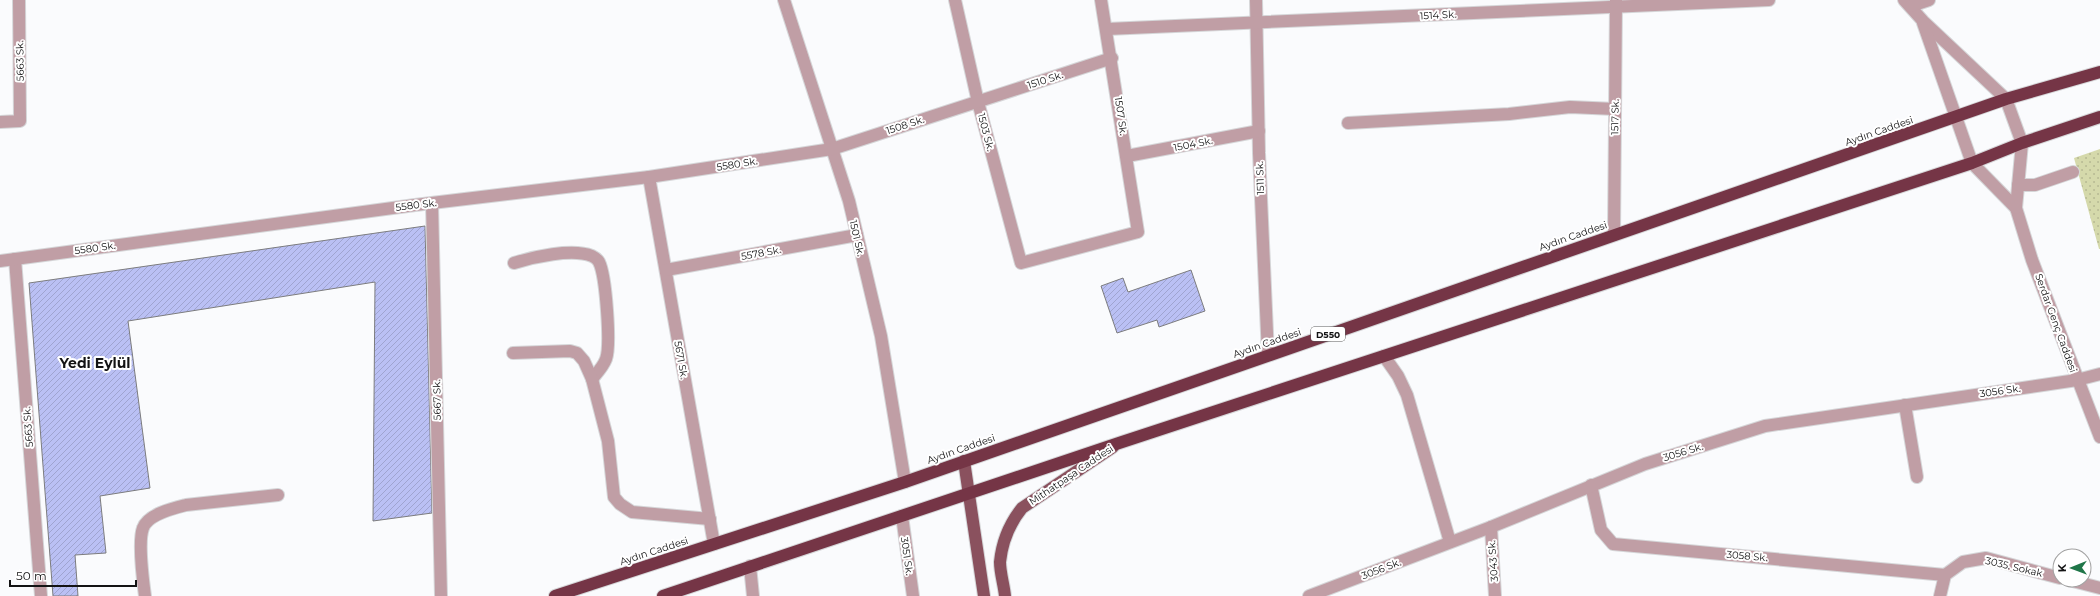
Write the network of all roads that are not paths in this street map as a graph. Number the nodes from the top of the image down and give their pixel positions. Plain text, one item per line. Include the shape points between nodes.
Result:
1 (19, 0) edge
2 (784, 0) edge
3 (955, 0) edge
4 (1101, 0) edge
5 (1256, 0) edge
6 (1769, 0) edge
7 (1929, 0) edge
8 (1908, 3) edge
9 (1616, 4) edge
10 (1923, 21) junction
11 (1258, 24) junction
12 (1107, 29) junction
13 (1112, 58) junction
14 (2100, 72) edge
15 (2006, 99) junction
16 (978, 102) junction
17 (1615, 109) junction
18 (1957, 117) junction
19 (2100, 117) edge
20 (0, 122) edge
21 (1348, 123) dead end
22 (1259, 131) junction
23 (2022, 143) junction
24 (832, 149) junction
25 (1126, 156) junction
26 (1972, 163) junction
27 (2073, 172) dead end
28 (649, 177) junction
29 (2018, 185) junction
30 (432, 203) junction
31 (2016, 208) junction
32 (1138, 232) joint
33 (1614, 234) junction
34 (857, 235) junction
35 (15, 259) junction
36 (0, 261) edge
37 (514, 263) dead end
38 (666, 270) junction
39 (513, 353) dead end
40 (1268, 355) junction
41 (1384, 356) junction
42 (2100, 374) edge
43 (592, 379) junction
44 (2077, 380) junction
45 (1905, 405) junction
46 (2100, 437) edge
47 (1119, 443) junction
48 (964, 461) junction
49 (1917, 477) dead end
50 (906, 482) junction
51 (1590, 485) junction
52 (969, 494) junction
53 (278, 495) dead end
54 (902, 516) junction
55 (710, 519) junction
56 (1491, 527) junction
57 (1450, 542) junction
58 (714, 544) junction
59 (750, 566) junction
60 (1945, 575) junction
61 (2052, 576) edge
62 (41, 596) edge
63 (145, 596) edge
64 (441, 596) edge
65 (555, 596) edge
66 (663, 596) edge
67 (753, 596) edge
68 (913, 596) edge
69 (984, 596) edge
70 (1005, 596) edge
71 (1309, 596) edge
72 (1495, 596) edge
73 (1940, 596) edge

1 - 20 street, 5663 Sk. via 20,121
2 - 24 street, 1501 Sk.
3 - 16 street, 1503 Sk.
4 - 12 street, 1507 Sk.
5 - 11 street, 1511 Sk.
6 - 9 street, 1514 Sk.
7 - 8 street
8 - 10 street
9 - 11 street, 1514 Sk.
9 - 17 street, 1517 Sk.
10 - 15 street
10 - 18 street
11 - 12 street, 1514 Sk.
11 - 22 street, 1511 Sk.
12 - 13 street, 1507 Sk.
13 - 16 street, 1510 Sk.
13 - 25 street, 1507 Sk.
14 - 15 highway, Aydın Caddesi / D550
15 - 18 highway, Aydın Caddesi / D550
15 - 23 street
16 - 24 street, 1508 Sk.
16 - 32 street, 1503 Sk. via 1021,263
17 - 21 street via 1570,107 1508,114
17 - 33 street, 1517 Sk.
18 - 26 street
18 - 33 highway, Aydın Caddesi / D550
19 - 23 highway
22 - 25 street, 1504 Sk.
22 - 40 street, 1511 Sk.
23 - 26 highway
23 - 29 street
24 - 28 street, 5580 Sk.
24 - 34 street, 1501 Sk.
25 - 32 street, 1507 Sk.
26 - 31 street
26 - 41 highway
27 - 29 street via 2035,185
28 - 30 street, 5580 Sk.
28 - 38 street, 5671 Sk.
29 - 31 street
30 - 35 street, 5580 Sk.
30 - 64 street, 5667 Sk.
31 - 44 street, Serdar Genç Caddesi via 2032,260
33 - 40 highway, Aydın Caddesi / D550
34 - 38 street, 5578 Sk.
34 - 50 street, 1501 Sk. via 881,336
35 - 36 street, 5580 Sk.
35 - 62 street, 5663 Sk.
37 - 43 street via 537,256 571,254 593,256 598,262 608,337 603,366
38 - 55 street, 5671 Sk.
39 - 43 street via 577,353 584,361
40 - 48 highway, Aydın Caddesi / D550
41 - 47 highway
41 - 57 street via 1396,372 1407,395
42 - 44 street, 3056 Sk.
43 - 55 street via 608,441 614,497 632,512
44 - 45 street, 3056 Sk.
44 - 46 street, Serdar Genç Caddesi
45 - 49 street
45 - 51 street, 3056 Sk. via 1765,426 1645,464
47 - 52 highway
47 - 70 main road, Mithatpaşa Caddesi via 1018,513 1008,531 1000,563
48 - 50 highway, Aydın Caddesi / D550
48 - 52 main road
50 - 58 highway, Aydın Caddesi / D550
51 - 56 street, 3056 Sk.
51 - 60 street, 3058 Sk. via 1601,530 1612,544
52 - 54 highway
52 - 69 main road
53 - 63 street via 186,505 171,509 150,520 143,528
54 - 59 highway
54 - 68 street, 3051 Sk.
55 - 58 street, 5671 Sk.
56 - 57 street, 3056 Sk.
56 - 72 street, 3043 Sk.
57 - 71 street, 3056 Sk.
58 - 65 highway, Aydın Caddesi / D550
59 - 66 highway
59 - 67 street
60 - 61 street, 3035. Sokak via 1963,562 1986,558
60 - 73 street

